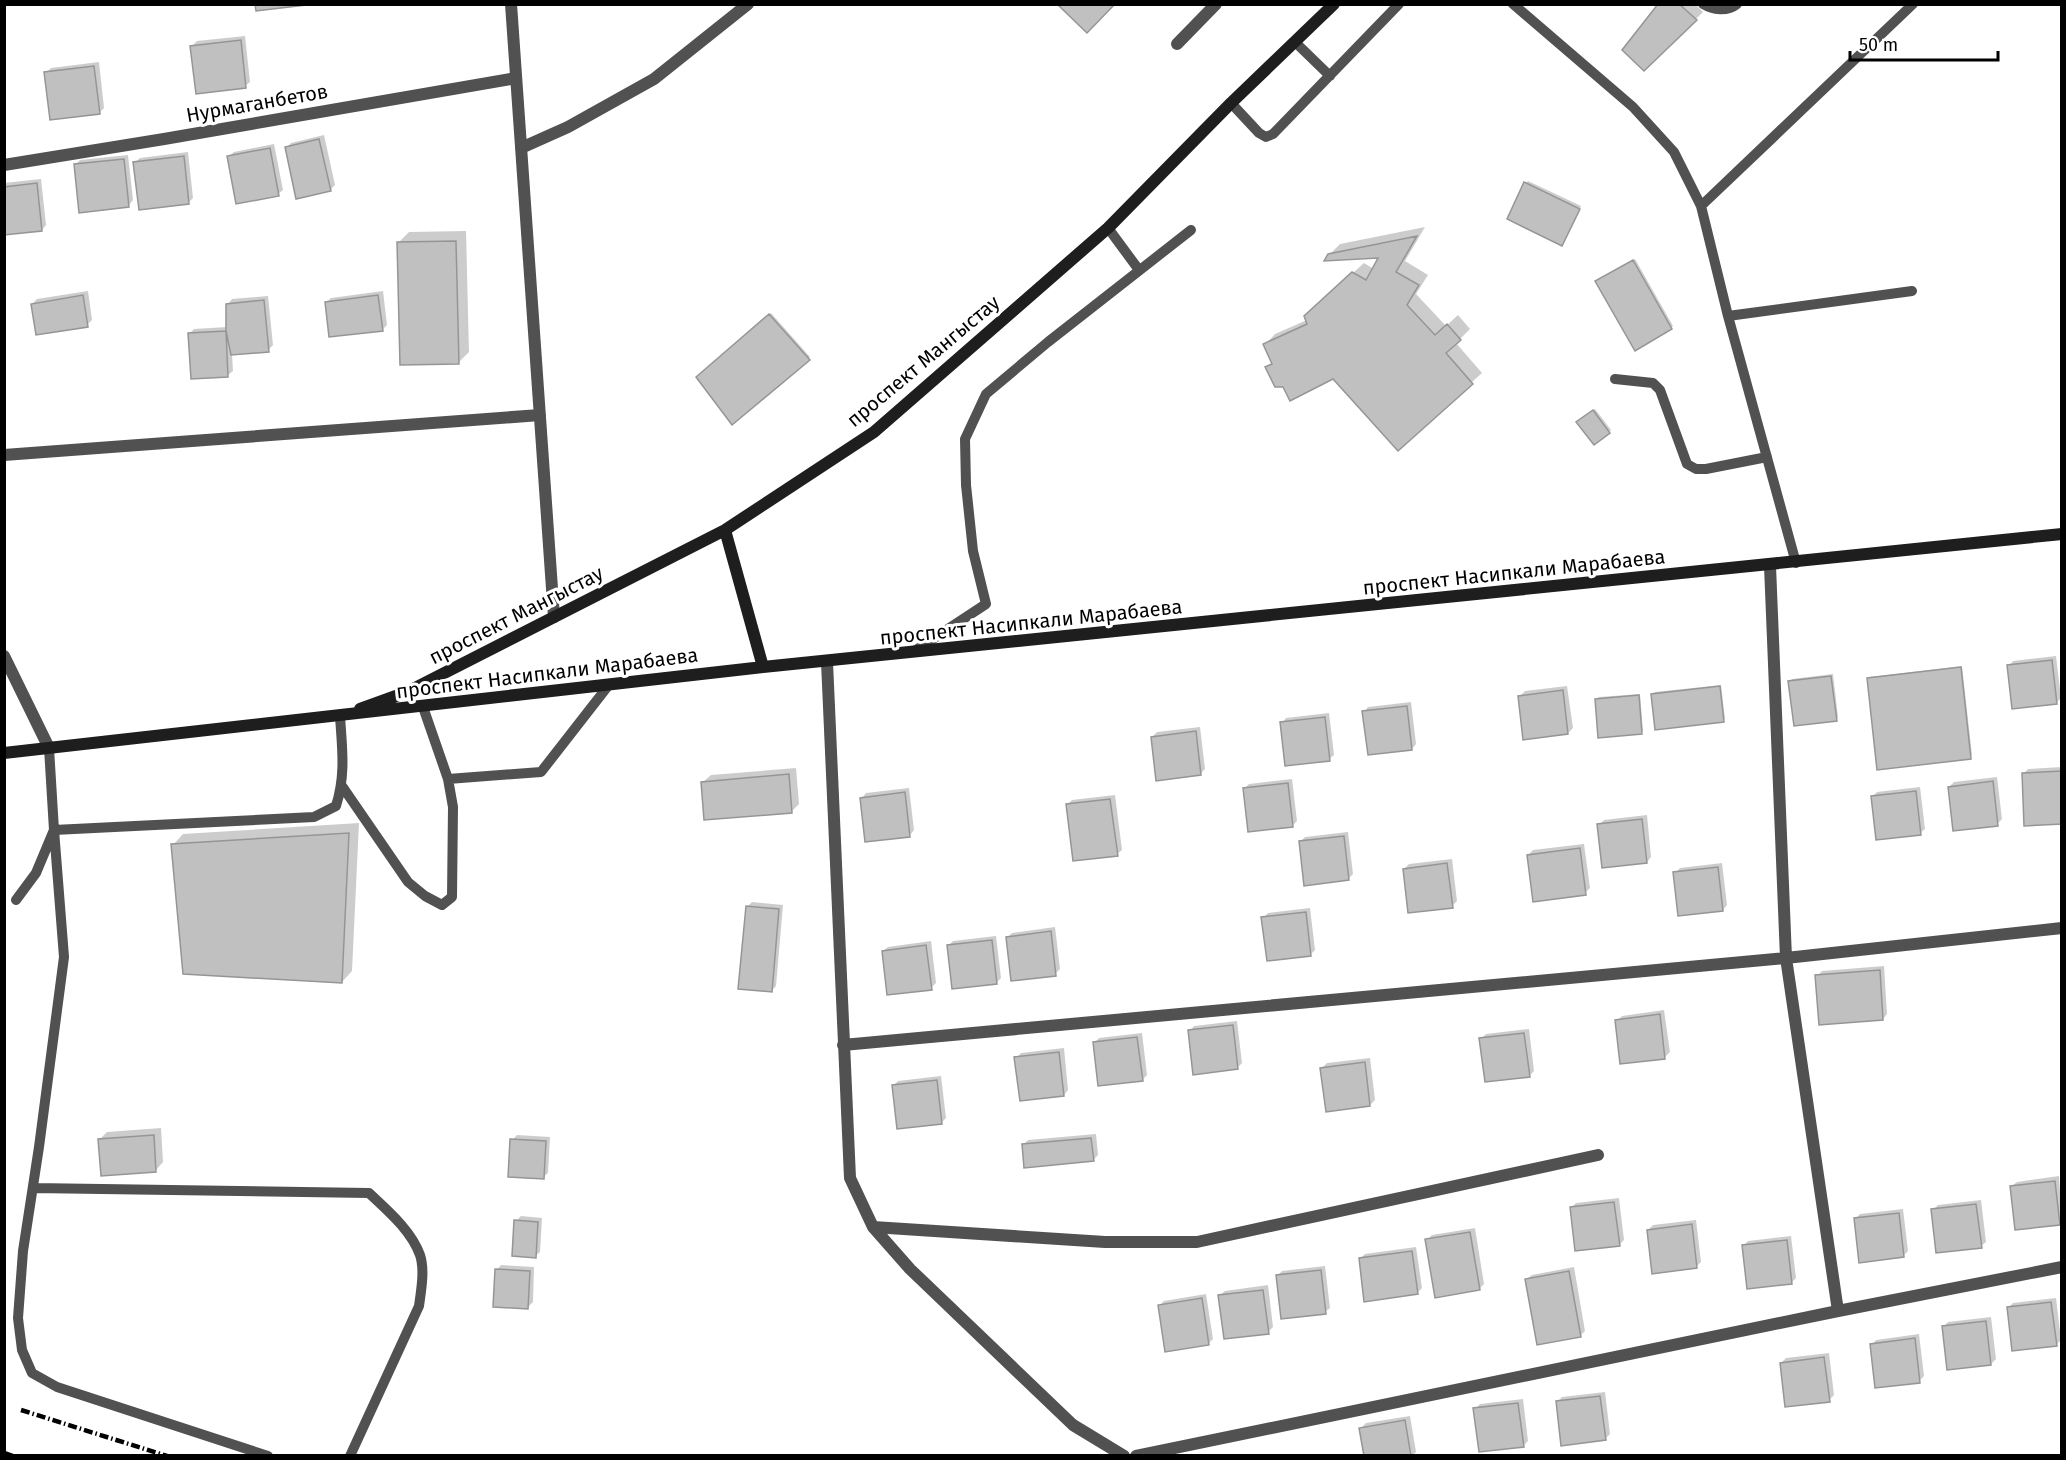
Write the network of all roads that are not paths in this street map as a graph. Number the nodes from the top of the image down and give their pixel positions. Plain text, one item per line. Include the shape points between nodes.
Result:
1 (511, 4) edge
2 (748, 4) edge
3 (1216, 4) edge
4 (1334, 4) edge
5 (1399, 4) edge
6 (1513, 4) edge
7 (1703, 4) edge
8 (1737, 4) edge
9 (1912, 4) edge
10 (1295, 42) junction
11 (1177, 44) dead end
12 (1330, 76) junction
13 (516, 78) junction
14 (1231, 103) junction
15 (521, 148) junction
16 (4, 165) edge
17 (1701, 206) junction
18 (1108, 228) junction
19 (1191, 230) dead end
20 (1139, 270) junction
21 (1912, 291) dead end
22 (1728, 316) junction
23 (1615, 379) dead end
24 (540, 415) junction
25 (4, 456) edge
26 (1767, 457) junction
27 (725, 530) junction
28 (2061, 534) edge
29 (1796, 563) junction
30 (1770, 566) junction
31 (554, 617) junction
32 (910, 653) junction
33 (4, 656) edge
34 (826, 662) junction
35 (763, 668) junction
36 (608, 686) junction
37 (423, 707) junction
38 (340, 716) junction
39 (49, 748) junction
40 (4, 753) edge
41 (448, 779) junction
42 (342, 786) junction
43 (54, 830) junction
44 (16, 900) dead end
45 (2061, 928) edge
46 (1786, 958) junction
47 (843, 1045) junction
48 (1598, 1155) dead end
49 (33, 1188) junction
50 (873, 1227) junction
51 (2061, 1268) edge
52 (1838, 1311) junction
53 (268, 1455) edge
54 (350, 1455) edge
55 (1124, 1455) edge
56 (1136, 1455) edge

1 - 13 street
2 - 15 street via 654,79 568,127
3 - 11 street
4 - 10 main road, проспект Мангыстау
5 - 12 lane
6 - 17 lane via 1634,107 1674,152
7 - 8 lane via 1713,10 1734,8
9 - 17 lane
10 - 12 lane
10 - 14 main road, проспект Мангыстау
12 - 14 lane via 1274,134 1266,137
13 - 15 street
13 - 16 street, Нурмаганбетов
14 - 18 main road, проспект Мангыстау
15 - 24 street
17 - 22 lane
18 - 20 lane
18 - 27 main road, проспект Мангыстау via 874,432
19 - 20 lane
20 - 32 lane via 986,394 965,439 973,551 986,604
21 - 22 lane
22 - 26 lane
23 - 26 lane via 1653,383 1660,390 1687,464 1696,469
24 - 25 street
24 - 31 street
26 - 29 lane
27 - 31 main road, проспект Мангыстау
27 - 35 main road
28 - 29 main road, проспект Насипкали Марабаева
29 - 30 main road, проспект Насипкали Марабаева
30 - 32 main road, проспект Насипкали Марабаева
30 - 46 street
31 - 38 main road, проспект Мангыстау via 407,692
32 - 34 main road, проспект Насипкали Марабаева
33 - 39 street
34 - 35 main road, проспект Насипкали Марабаева
34 - 47 street
35 - 36 main road, проспект Насипкали Марабаева
36 - 37 main road, проспект Насипкали Марабаева
36 - 41 lane via 542,772
37 - 38 main road, проспект Насипкали Марабаева
37 - 41 lane
38 - 39 main road, проспект Насипкали Марабаева
38 - 42 lane
39 - 40 main road, проспект Насипкали Марабаева
39 - 43 lane
41 - 42 lane via 453,807 452,897 442,905 408,882
42 - 43 lane via 336,806 314,817
43 - 44 lane via 36,873
43 - 49 lane via 64,957
45 - 46 street
46 - 47 street
46 - 52 street
47 - 50 street via 850,1178
48 - 50 street via 1197,1242 1105,1242
49 - 53 lane via 18,1318 22,1350 32,1372 57,1387
49 - 54 lane via 369,1193 406,1231 420,1255 422,1283 419,1306
50 - 55 street via 910,1269 1073,1425
51 - 52 street
52 - 56 street

